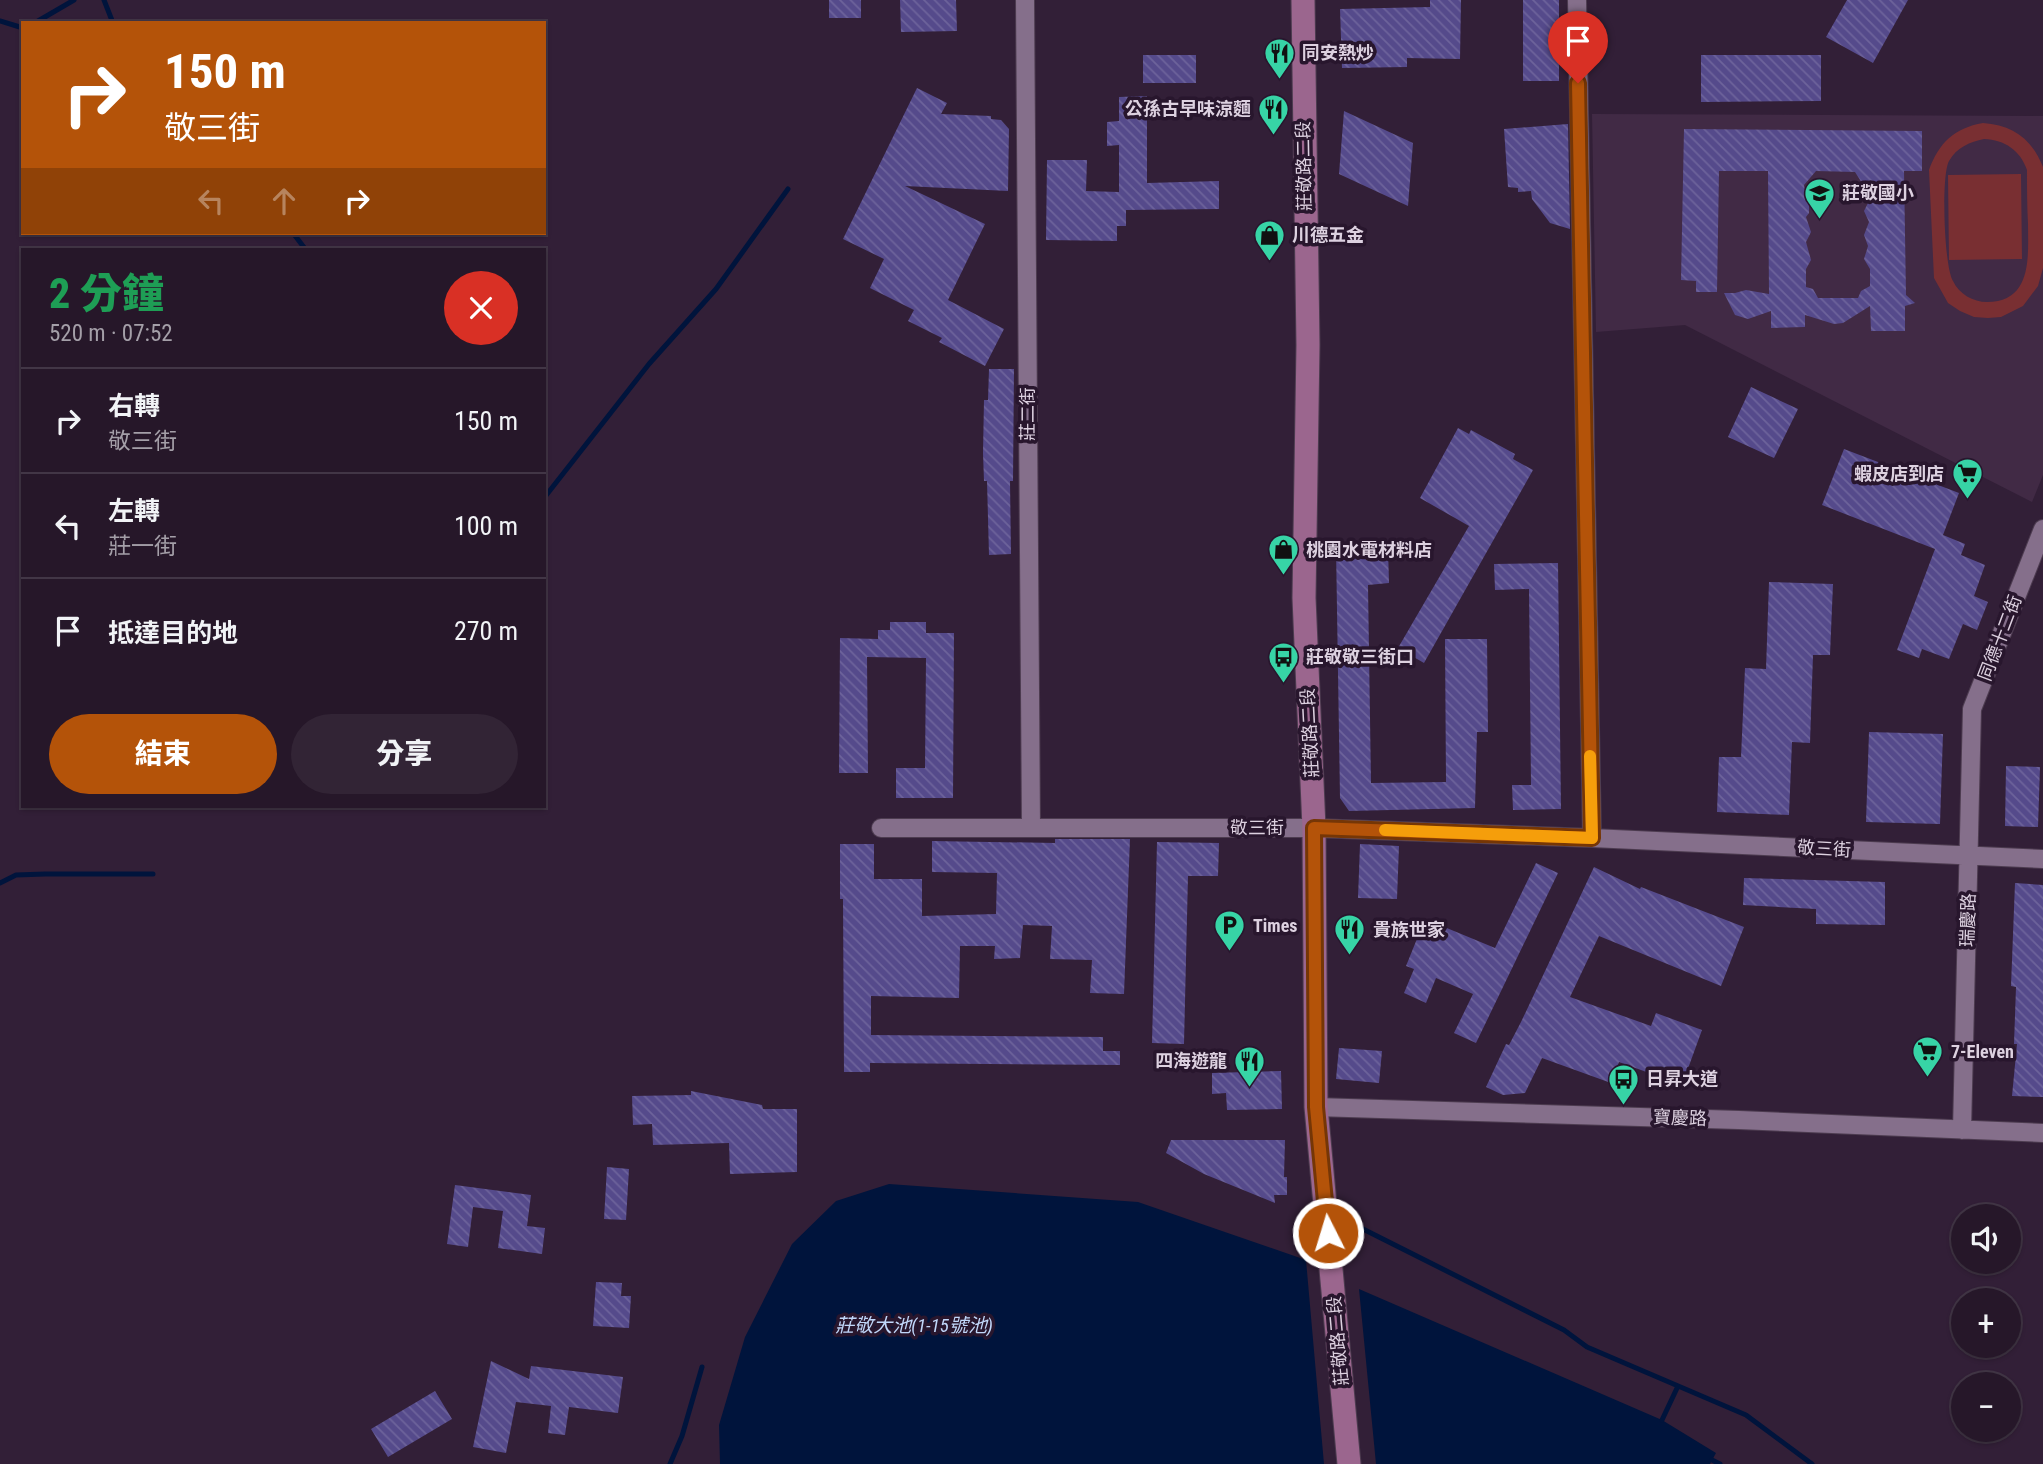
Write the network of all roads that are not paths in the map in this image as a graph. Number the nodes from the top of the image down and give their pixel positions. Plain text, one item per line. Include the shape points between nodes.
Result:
1 (1025, 0) edge
2 (1303, 0) edge
3 (1577, 0) edge
4 (2043, 529) edge
5 (1972, 709) joint
6 (881, 828) dead end
7 (1031, 828) junction
8 (1314, 828) junction
9 (1592, 838) junction
10 (1969, 857) junction
11 (2043, 859) edge
12 (1316, 1107) junction
13 (1962, 1130) junction
14 (2043, 1133) edge
15 (1349, 1464) edge

1 - 7 street, 莊二街
2 - 8 street, 莊敬路二段 via 1308,345 1304,598
3 - 9 street
4 - 5 street, 同德十二街
5 - 10 street, 瑞慶路
6 - 7 street, 敬三街
7 - 8 street, 敬三街
8 - 9 street, 敬三街
8 - 12 street, 莊敬路二段
9 - 10 street, 敬三街
10 - 11 street, 敬三街
10 - 13 street, 瑞慶路
12 - 13 street, 寶慶路
12 - 15 street, 莊敬路二段
13 - 14 street, 寶慶路

